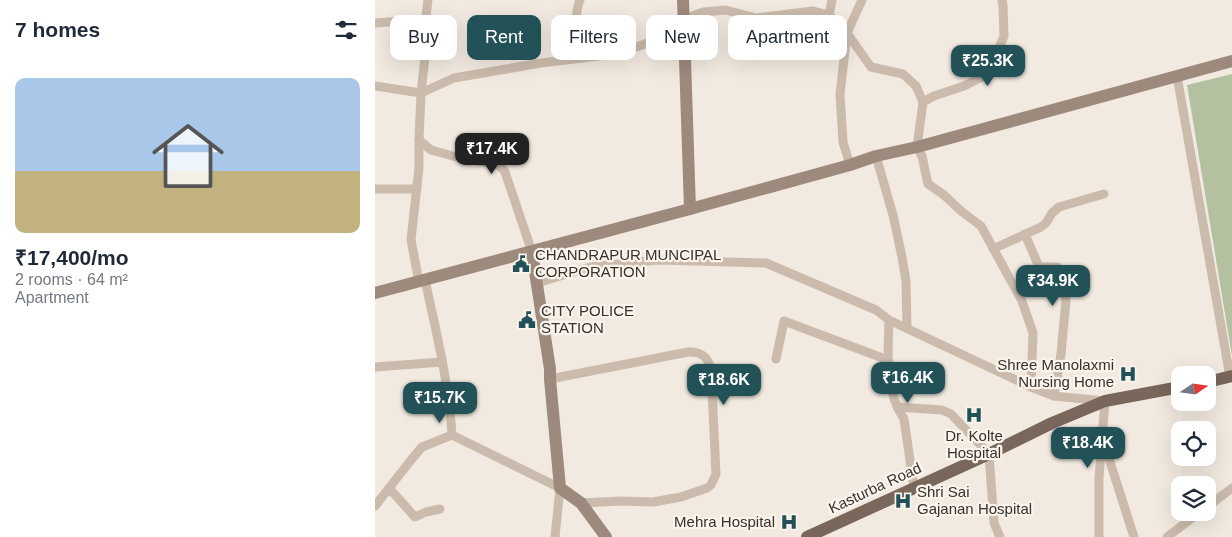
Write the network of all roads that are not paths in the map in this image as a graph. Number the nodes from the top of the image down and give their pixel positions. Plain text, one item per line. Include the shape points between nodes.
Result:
1 (428, 0) edge
2 (580, 0) edge
3 (683, 0) edge
4 (832, 0) edge
5 (862, 0) edge
6 (1003, 0) edge
7 (829, 14) joint
8 (426, 15) edge
9 (577, 15) edge
10 (683, 15) edge
11 (698, 15) edge
12 (390, 22) edge
13 (375, 23) edge
14 (847, 33) joint
15 (424, 60) edge
16 (566, 60) edge
17 (684, 60) edge
18 (844, 60) edge
19 (1232, 61) edge
20 (1177, 76) junction
21 (375, 86) edge
22 (421, 93) junction
23 (923, 102) junction
24 (419, 140) junction
25 (917, 147) junction
26 (876, 156) junction
27 (850, 165) junction
28 (375, 188) edge
29 (417, 189) junction
30 (1104, 194) dead end
31 (690, 209) junction
32 (1025, 234) junction
33 (993, 249) junction
34 (532, 252) junction
35 (422, 281) junction
36 (537, 283) junction
37 (375, 293) edge
38 (889, 320) junction
39 (907, 328) junction
40 (776, 359) dead end
41 (888, 360) junction
42 (442, 362) junction
43 (375, 367) edge
44 (1231, 376) edge
45 (550, 379) junction
46 (1216, 380) edge
47 (1031, 387) junction
48 (1171, 390) edge
49 (1054, 396) junction
50 (1105, 401) junction
51 (897, 407) junction
52 (452, 435) junction
53 (1102, 438) junction
54 (989, 454) junction
55 (389, 488) junction
56 (560, 488) junction
57 (914, 488) junction
58 (1231, 490) edge
59 (1216, 501) edge
60 (581, 504) junction
61 (375, 506) edge
62 (440, 509) dead end
63 (1188, 521) edge
64 (555, 537) edge
65 (606, 537) edge
66 (807, 537) edge
67 (1000, 537) edge
68 (1099, 537) edge
69 (1134, 537) edge
70 (1167, 537) edge

1 - 8 street
2 - 9 street
3 - 10 main road
4 - 7 street
5 - 14 street
6 - 23 street via 1003,36 988,74
7 - 11 street via 813,11 756,18 727,10
12 - 13 street
14 - 23 street via 871,67 903,74 917,86
15 - 22 street
16 - 22 street via 454,78
17 - 31 main road
18 - 27 street via 841,94 843,142
19 - 20 main road
20 - 25 main road
20 - 44 street
21 - 22 street
22 - 24 street
23 - 25 street
24 - 29 street
24 - 34 street via 431,150 464,159 493,162 503,169
25 - 26 main road
25 - 33 street via 929,184 981,226
26 - 27 main road
26 - 39 street via 902,257
27 - 31 main road
28 - 29 street
29 - 35 street via 411,240
30 - 32 street via 1059,207 1044,225
31 - 34 main road
32 - 33 street
32 - 49 street via 1039,266 1057,267 1066,300
33 - 47 street via 1022,301 1033,333
34 - 35 main road
34 - 36 main road
35 - 37 main road
35 - 42 street
36 - 38 street via 590,267 657,260 766,263 876,310
36 - 45 main road
38 - 39 street
38 - 41 street
39 - 47 street
40 - 41 street via 784,322
41 - 51 street via 891,393
42 - 43 street
42 - 52 street
44 - 46 main road
45 - 56 main road
45 - 60 street via 688,352 696,352 706,358 711,368 716,474 711,485 661,501
47 - 49 street
48 - 50 main road, Kasturba Road
49 - 50 street
50 - 53 street
50 - 54 main road, Kasturba Road
51 - 54 street via 942,410 951,414
51 - 57 street via 904,420
52 - 55 street via 422,447
52 - 56 street
53 - 68 street
53 - 69 street
54 - 57 main road, Kasturba Road
54 - 67 street via 994,523
55 - 61 street
55 - 62 street via 415,518
56 - 60 main road
56 - 64 street
57 - 66 main road, Kasturba Road
58 - 59 street
60 - 65 main road
63 - 70 street

